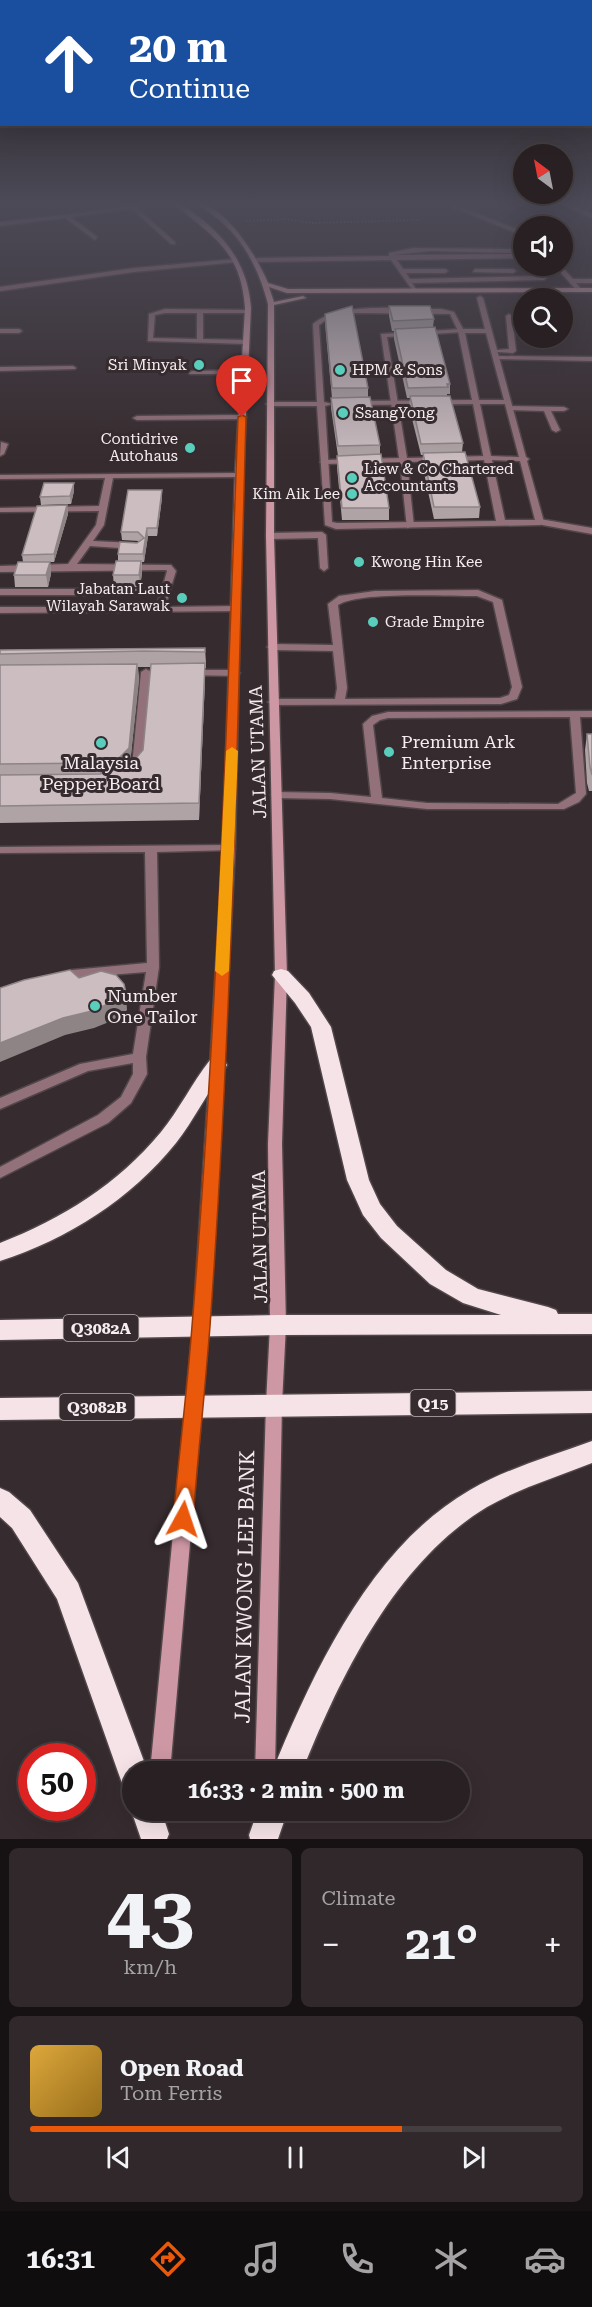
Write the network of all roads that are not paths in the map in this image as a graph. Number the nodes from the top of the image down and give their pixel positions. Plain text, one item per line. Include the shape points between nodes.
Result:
1 (247, 290) edge
2 (267, 290) edge
3 (283, 290) edge
4 (413, 290) joint
5 (579, 290) joint
6 (592, 290) edge
7 (592, 297) edge
8 (480, 298) junction
9 (271, 304) junction
10 (200, 311) junction
11 (248, 311) junction
12 (509, 316) dead end
13 (0, 331) edge
14 (19, 331) dead end
15 (461, 331) junction
16 (489, 331) junction
17 (200, 341) junction
18 (246, 342) junction
19 (513, 351) junction
20 (592, 351) edge
21 (496, 355) junction
22 (592, 358) edge
23 (73, 368) dead end
24 (0, 369) edge
25 (245, 372) junction
26 (192, 373) dead end
27 (345, 403) edge
28 (392, 403) junction
29 (475, 403) junction
30 (270, 404) junction
31 (322, 404) junction
32 (333, 404) edge
33 (509, 405) junction
34 (187, 406) dead end
35 (547, 409) junction
36 (564, 409) dead end
37 (183, 416) junction
38 (242, 417) junction
39 (137, 418) dead end
40 (556, 430) dead end
41 (4, 444) dead end
42 (0, 454) edge
43 (403, 458) junction
44 (486, 458) junction
45 (525, 459) junction
46 (324, 462) junction
47 (239, 475) junction
48 (109, 476) junction
49 (0, 477) edge
50 (102, 508) junction
51 (2, 510) edge
52 (540, 522) junction
53 (501, 523) junction
54 (410, 526) junction
55 (592, 531) edge
56 (270, 536) junction
57 (87, 543) junction
58 (138, 546) edge
59 (71, 567) junction
60 (324, 568) dead end
61 (0, 569) edge
62 (0, 592) edge
63 (166, 592) junction
64 (160, 608) junction
65 (237, 609) junction
66 (0, 610) edge
67 (272, 647) junction
68 (338, 648) junction
69 (146, 673) edge
70 (180, 673) edge
71 (234, 673) junction
72 (339, 701) junction
73 (273, 702) junction
74 (575, 714) junction
75 (592, 714) edge
76 (126, 778) edge
77 (276, 795) junction
78 (377, 800) junction
79 (151, 848) junction
80 (229, 848) junction
81 (0, 850) edge
82 (153, 967) junction
83 (281, 975) junction
84 (51, 980) edge
85 (139, 1057) junction
86 (217, 1065) junction
87 (0, 1104) edge
88 (0, 1173) edge
89 (0, 1252) edge
90 (590, 1324) edge
91 (278, 1325) junction
92 (201, 1326) junction
93 (0, 1330) edge
94 (592, 1402) edge
95 (274, 1404) junction
96 (193, 1405) junction
97 (0, 1409) edge
98 (592, 1452) edge
99 (0, 1500) edge
100 (129, 1761) edge
101 (161, 1761) edge
102 (265, 1761) edge
103 (291, 1761) edge

1 - 11 main road, JALAN UTAMA
2 - 9 main road, JALAN UTAMA
3 - 4 main road
4 - 5 main road
5 - 6 main road
7 - 8 main road
8 - 9 main road via 305,298
8 - 16 street
9 - 30 main road, JALAN UTAMA
10 - 11 street
10 - 17 street
10 - 17 street via 152,314 150,340
11 - 18 main road, JALAN UTAMA
12 - 19 street
13 - 14 street
15 - 16 street
15 - 28 street via 383,335
15 - 29 street
15 - 31 street via 452,313 441,311 352,311 327,317 316,324
16 - 21 street
17 - 18 street
18 - 25 main road, JALAN UTAMA
19 - 20 street
19 - 21 street
21 - 22 street
21 - 33 street
23 - 24 street
25 - 26 street
25 - 38 main road, JALAN UTAMA
27 - 28 street
28 - 29 street
28 - 43 street
29 - 33 street
29 - 44 street
30 - 31 street
30 - 56 main road, JALAN UTAMA
31 - 32 street
31 - 46 street
33 - 35 street
33 - 45 street
34 - 37 street
35 - 36 street
35 - 40 street
37 - 38 street
37 - 39 street
38 - 47 main road, JALAN UTAMA
41 - 42 street
43 - 44 street
43 - 46 street
43 - 54 street
44 - 45 street
44 - 53 street
45 - 52 street
46 - 54 street via 328,523
47 - 48 street
47 - 65 main road, JALAN UTAMA
48 - 49 street
48 - 50 street
50 - 51 street
50 - 57 street via 100,525
52 - 53 street
52 - 55 street
53 - 54 street
56 - 60 street via 322,534
56 - 67 main road, JALAN UTAMA
57 - 58 street
57 - 59 street
59 - 61 street
59 - 63 street via 168,567 172,571
62 - 63 street
63 - 64 street
64 - 65 street
64 - 66 street
65 - 71 main road, JALAN UTAMA
67 - 68 street
67 - 73 main road, JALAN UTAMA
68 - 72 street via 342,688
68 - 72 street via 333,604 342,598 478,593 496,600 517,687 513,697 501,701
69 - 76 street via 137,766
70 - 71 street
71 - 80 main road, JALAN UTAMA
72 - 73 street
73 - 77 main road, JALAN UTAMA
74 - 75 street
74 - 78 street via 376,718 368,724
74 - 78 street via 581,794 560,807 427,806
77 - 78 street
77 - 83 main road, JALAN UTAMA
79 - 80 street
79 - 81 street
79 - 82 street
80 - 86 main road, JALAN UTAMA
82 - 84 street via 72,974
82 - 85 street
83 - 90 highway via 321,1027 358,1180 371,1209 389,1232 438,1277 471,1296 524,1312
83 - 91 main road, JALAN UTAMA via 275,1144
85 - 87 street via 85,1067
85 - 88 street via 140,1074 126,1100 103,1119
86 - 89 highway via 169,1137 133,1173 90,1208 47,1233
86 - 92 main road, JALAN UTAMA
90 - 91 highway
91 - 92 highway
91 - 95 main road, JALAN UTAMA
92 - 93 highway, Q3082A
92 - 96 main road, JALAN UTAMA
94 - 95 highway, Q15
95 - 96 highway, Q15
95 - 102 main road, JALAN KWONG LEE BANK
96 - 97 highway, Q3082B
96 - 101 main road
98 - 103 highway via 514,1482 463,1508 421,1546 383,1589 355,1634
99 - 100 highway via 21,1519 68,1592

